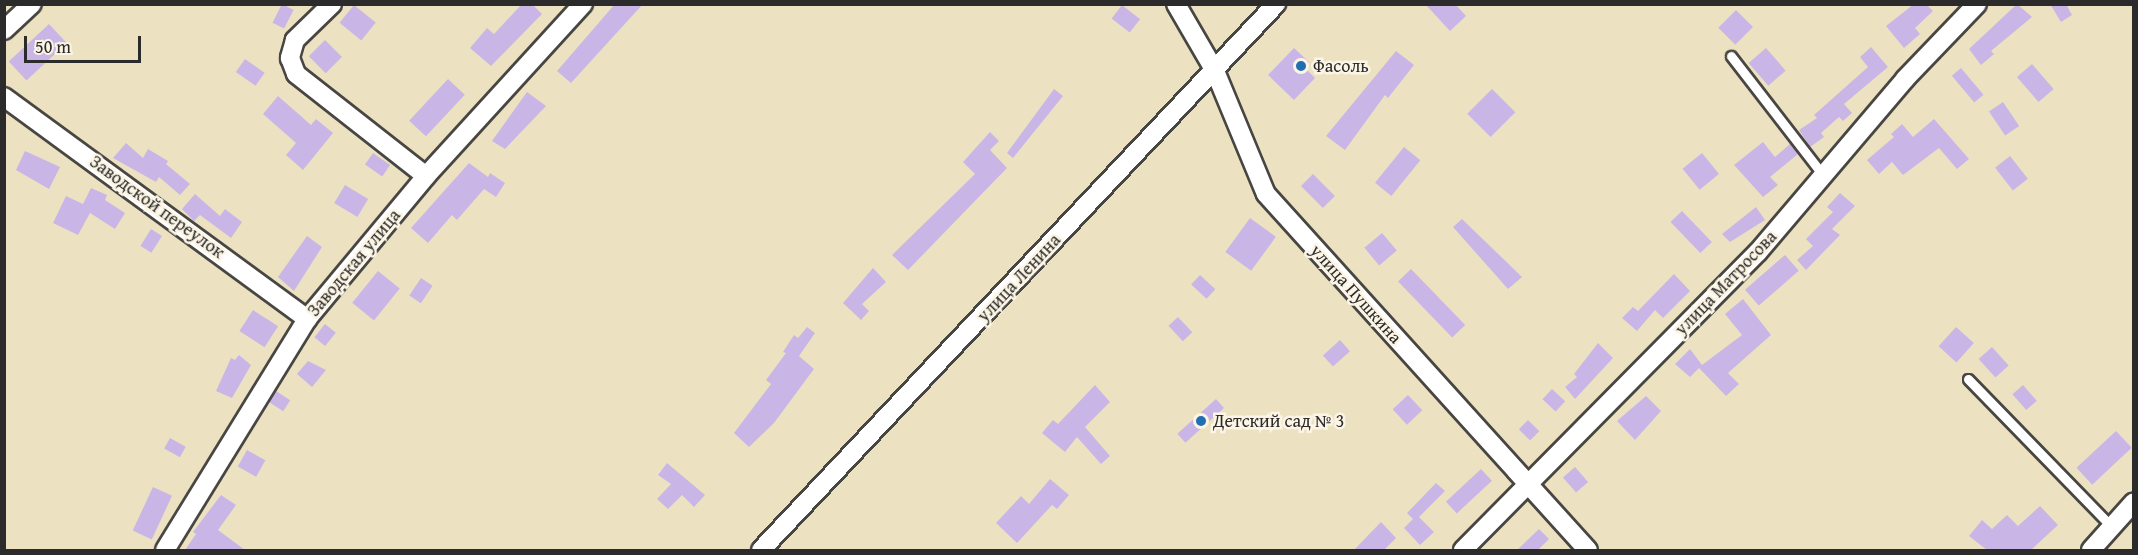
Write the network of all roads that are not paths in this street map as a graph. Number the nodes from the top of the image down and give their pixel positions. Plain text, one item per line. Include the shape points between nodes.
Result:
1 (32, 4) edge
2 (332, 4) edge
3 (583, 4) edge
4 (1176, 4) edge
5 (1276, 4) edge
6 (1977, 4) edge
7 (4, 30) edge
8 (1731, 56) dead end
9 (1215, 71) junction
10 (4, 97) edge
11 (1823, 175) junction
12 (426, 177) junction
13 (307, 320) junction
14 (1968, 379) dead end
15 (1527, 484) junction
16 (2133, 502) edge
17 (2112, 527) junction
18 (165, 550) edge
19 (761, 550) edge
20 (1463, 550) edge
21 (1588, 550) edge
22 (2091, 550) edge

1 - 7 street
2 - 12 street via 295,40 290,58 296,74
3 - 12 street, Заводская улица
4 - 9 street, улица Пушкина
5 - 9 street, улица Ленина
6 - 11 street, улица Матросова via 1905,79
8 - 11 lane
9 - 15 street, улица Пушкина via 1266,194
9 - 19 street, улица Ленина
10 - 13 street, Заводской переулок
11 - 15 street, улица Матросова via 1758,252
12 - 13 street, Заводская улица
13 - 18 street, Заводская улица
14 - 17 lane
15 - 20 street, улица Матросова
15 - 21 street, улица Пушкина
16 - 17 street
17 - 22 street

